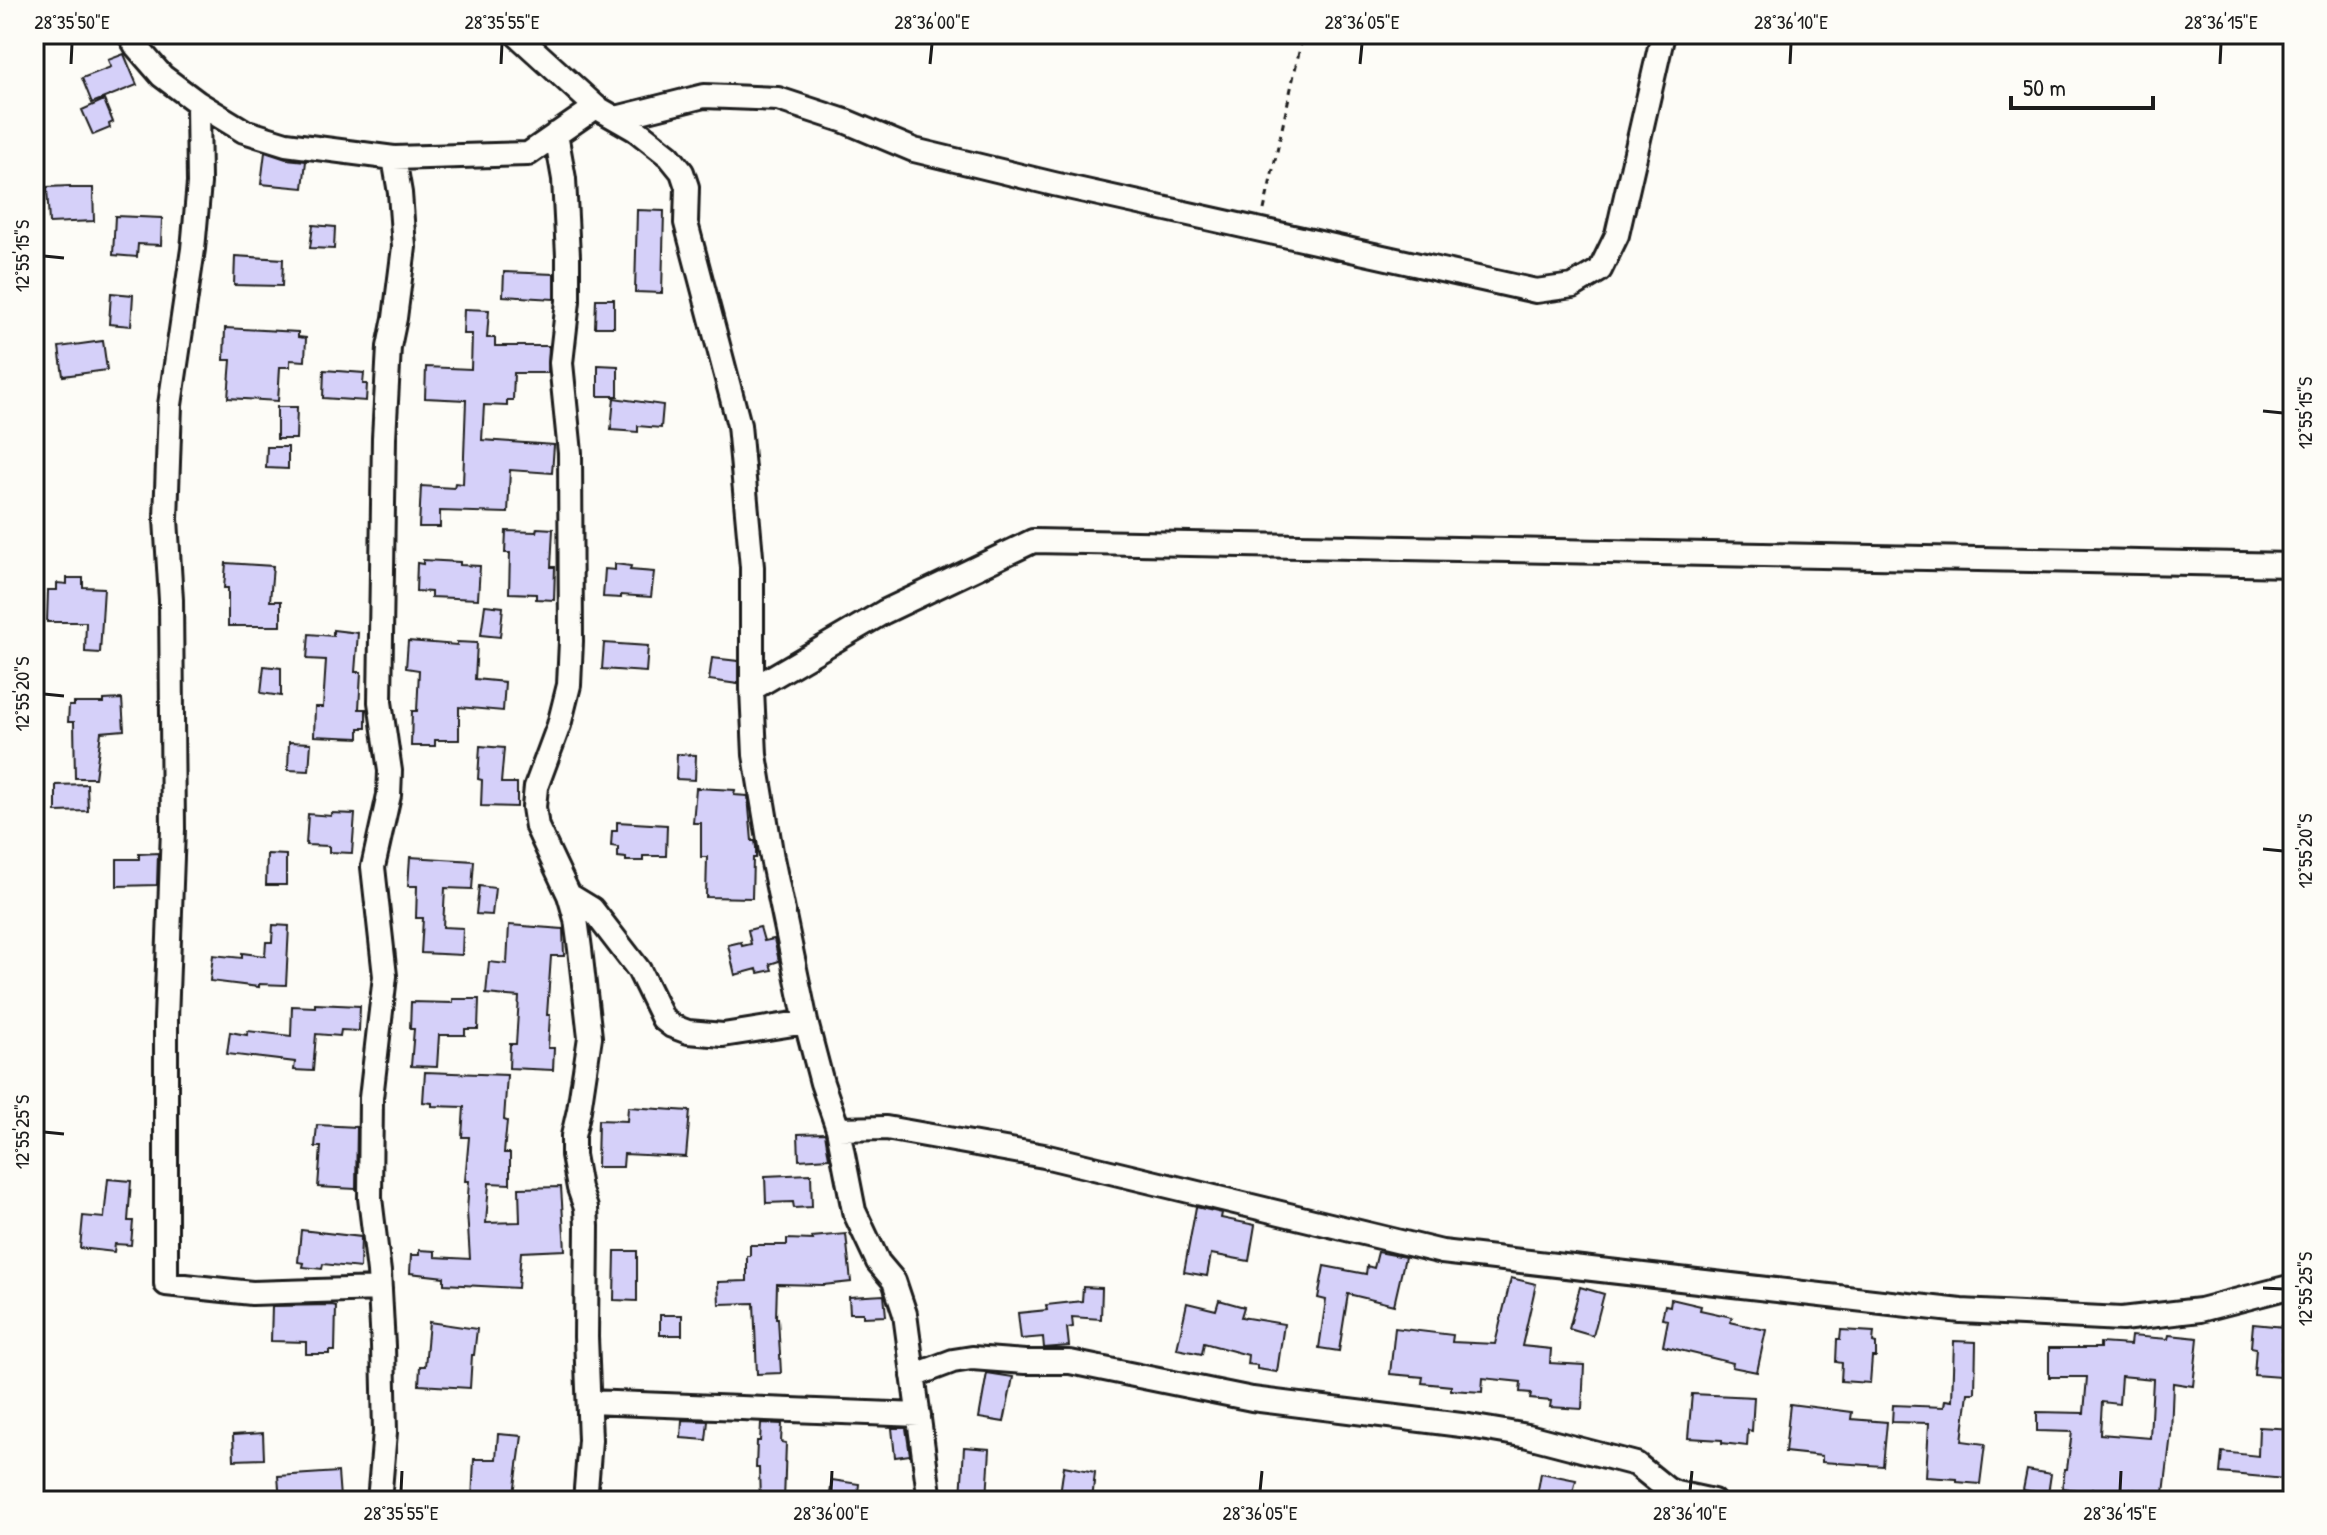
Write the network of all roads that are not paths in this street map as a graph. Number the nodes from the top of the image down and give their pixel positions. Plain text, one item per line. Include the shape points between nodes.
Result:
1 (129, 34) edge
2 (516, 34) edge
3 (1663, 34) edge
4 (198, 103) junction
5 (606, 112) junction
6 (556, 134) junction
7 (394, 158) junction
8 (2293, 565) edge
9 (752, 689) junction
10 (569, 895) junction
11 (806, 1022) junction
12 (838, 1129) junction
13 (2293, 1286) edge
14 (380, 1289) junction
15 (913, 1376) junction
16 (589, 1402) junction
17 (919, 1415) junction
18 (379, 1501) edge
19 (585, 1501) edge
20 (930, 1501) edge
21 (1713, 1501) edge

1 - 4 street via 162,76
2 - 5 street
3 - 5 street via 1617,235 1600,270 1573,286 1536,291 914,150 778,99 704,96
4 - 7 street via 244,131 286,144
4 - 14 street via 198,196 170,405 166,519 173,829 166,1020 166,1284 252,1293
5 - 6 street
5 - 9 street via 669,156 687,187 686,223 739,425 752,567
6 - 7 street via 528,154
6 - 10 street via 568,256 561,363 570,453 571,641 569,685 534,807 537,827
7 - 14 street via 404,247 389,347 384,438 380,702 390,771 373,867 385,976 371,1098 370,1198
8 - 9 street via 1033,541 884,612
9 - 11 street via 757,770
10 - 11 street via 592,909 639,970 663,1019 672,1026 723,1035
10 - 16 street via 590,1037 573,1136 586,1208
11 - 12 street
12 - 13 street via 886,1128 1044,1156 1442,1252 1961,1311 2122,1319 2200,1310
12 - 15 street via 854,1211 878,1262 894,1281 905,1314
14 - 18 street via 385,1432
15 - 17 street
15 - 21 street via 972,1358 1070,1362 1252,1399 1528,1436 1636,1464 1667,1489
16 - 17 street
16 - 19 street
17 - 20 street

